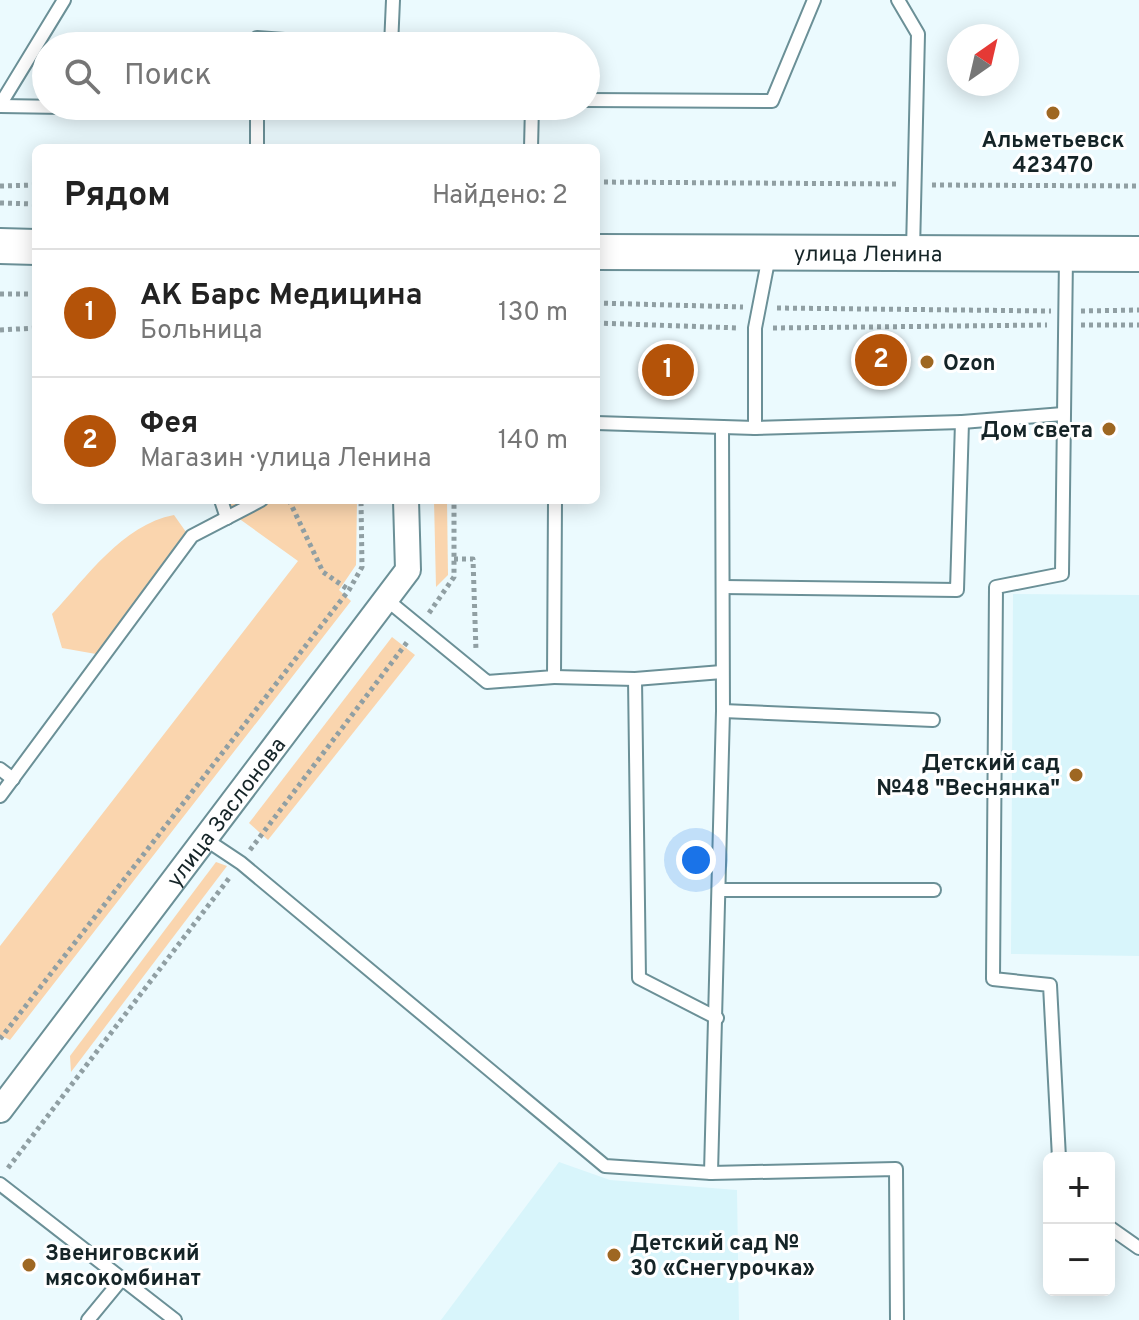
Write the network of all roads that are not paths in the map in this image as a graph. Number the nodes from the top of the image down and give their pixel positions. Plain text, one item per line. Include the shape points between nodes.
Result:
1 (64, 0) edge
2 (393, 0) edge
3 (814, 0) edge
4 (897, 0) edge
5 (45, 32) edge
6 (392, 32) edge
7 (32, 53) edge
8 (600, 100) edge
9 (0, 106) edge
10 (32, 106) edge
11 (257, 120) edge
12 (532, 120) edge
13 (257, 144) edge
14 (531, 144) edge
15 (0, 246) edge
16 (32, 247) edge
17 (600, 252) edge
18 (769, 253) junction
19 (913, 253) junction
20 (1066, 254) junction
21 (1139, 254) edge
22 (1063, 414) junction
23 (962, 422) junction
24 (600, 423) edge
25 (722, 428) junction
26 (755, 428) junction
27 (222, 504) edge
28 (253, 504) edge
29 (406, 504) edge
30 (555, 504) edge
31 (227, 518) junction
32 (723, 587) junction
33 (387, 600) junction
34 (722, 672) junction
35 (554, 677) junction
36 (635, 679) junction
37 (723, 711) junction
38 (933, 720) dead end
39 (0, 769) edge
40 (13, 779) junction
41 (0, 796) edge
42 (205, 839) junction
43 (719, 890) junction
44 (934, 890) dead end
45 (717, 1018) junction
46 (3, 1099) edge
47 (1059, 1152) edge
48 (711, 1173) junction
49 (0, 1184) edge
50 (1115, 1231) edge
51 (1139, 1248) edge
52 (121, 1280) junction
53 (88, 1320) edge
54 (175, 1320) edge
55 (897, 1320) edge

1 - 5 lane
2 - 6 lane
3 - 8 lane via 772,101
4 - 19 lane via 918,34
7 - 9 lane
9 - 10 lane
11 - 13 lane
12 - 14 lane
15 - 16 main road
17 - 18 main road, улица Ленина
18 - 19 main road, улица Ленина
18 - 26 lane via 755,328
19 - 20 main road, улица Ленина
20 - 21 main road, улица Ленина
20 - 22 lane
22 - 23 lane
22 - 47 lane via 1062,574 996,587 993,979 1050,985
23 - 26 lane
23 - 32 lane via 957,590
24 - 25 lane
25 - 26 lane
25 - 32 lane
27 - 31 lane
28 - 31 lane
29 - 33 street, улица Заслонова via 408,570
30 - 35 lane
31 - 40 lane via 192,536
32 - 34 lane
33 - 35 lane via 487,682
33 - 42 street, улица Заслонова
34 - 36 lane
34 - 37 lane
35 - 36 lane
36 - 45 lane via 639,978
37 - 38 lane
37 - 43 lane
39 - 40 lane
40 - 41 lane
42 - 46 street, улица Заслонова
42 - 48 lane via 241,863 605,1166
43 - 44 lane
43 - 45 lane
45 - 48 lane
48 - 55 lane via 896,1169
49 - 52 lane
50 - 51 lane
52 - 53 lane
52 - 54 lane

